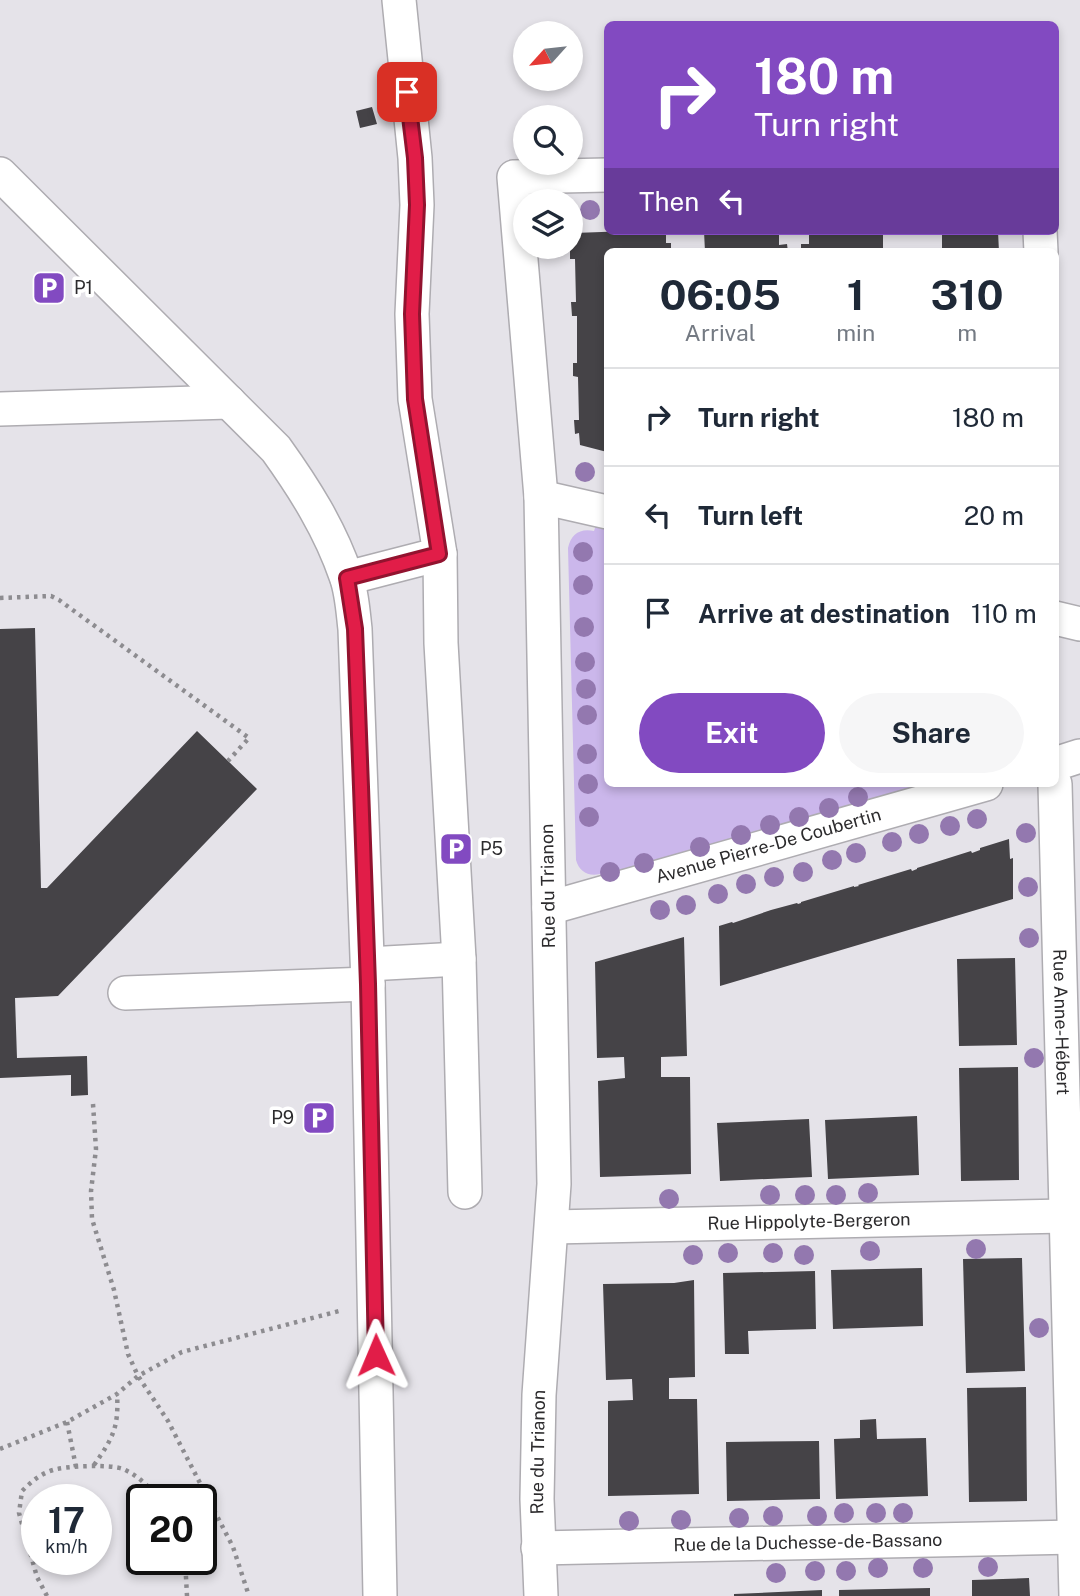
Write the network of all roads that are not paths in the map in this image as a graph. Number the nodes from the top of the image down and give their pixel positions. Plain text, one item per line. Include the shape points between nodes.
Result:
1 (399, 0) edge
2 (0, 174) edge
3 (604, 175) edge
4 (229, 402) junction
5 (0, 408) edge
6 (541, 497) junction
7 (604, 511) edge
8 (439, 554) junction
9 (347, 578) junction
10 (1059, 619) edge
11 (1080, 624) edge
12 (1080, 756) edge
13 (1059, 763) edge
14 (975, 787) edge
15 (1055, 787) edge
16 (549, 908) junction
17 (458, 959) junction
18 (368, 974) junction
19 (125, 993) dead end
20 (465, 1192) dead end
21 (1066, 1216) junction
22 (552, 1227) junction
23 (1075, 1537) junction
24 (538, 1548) junction
25 (380, 1596) edge
26 (541, 1596) edge
27 (1076, 1596) edge

1 - 8 street via 417,205 412,314 415,399
2 - 4 street
3 - 6 street, Rue du Trianon via 513,177
4 - 5 street
4 - 9 street via 276,449 304,488
6 - 7 street
6 - 16 street, Rue du Trianon
8 - 9 street
8 - 17 street
9 - 18 street via 355,629
10 - 11 street
12 - 13 street
14 - 16 street, Avenue Pierre-De Coubertin
15 - 21 street, Rue Anne-Hébert
16 - 22 street, Rue du Trianon
17 - 18 street
17 - 20 street
18 - 19 street
18 - 25 street
21 - 22 street, Rue Hippolyte-Bergeron
21 - 23 street, Rue Anne-Hébert
22 - 24 street, Rue du Trianon via 539,1395
23 - 24 street, Rue de la Duchesse-de-Bassano
23 - 27 street, Rue Anne-Hébert
24 - 26 street, Rue du Trianon

